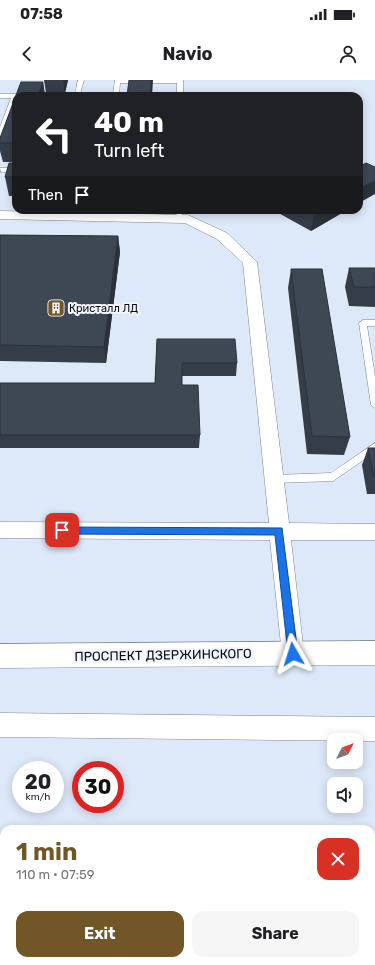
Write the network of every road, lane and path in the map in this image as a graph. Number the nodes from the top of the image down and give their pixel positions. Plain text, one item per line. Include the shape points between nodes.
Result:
1 (81, 80) edge
2 (180, 81) edge
3 (78, 92) edge
4 (116, 92) edge
5 (180, 92) edge
6 (0, 96) edge
7 (12, 96) edge
8 (12, 102) edge
9 (0, 135) edge
10 (0, 170) edge
11 (12, 170) edge
12 (180, 214) edge
13 (0, 215) edge
14 (375, 323) edge
15 (375, 405) edge
16 (375, 447) edge
17 (274, 479) junction
18 (0, 530) edge
19 (279, 531) junction
20 (375, 532) edge
21 (375, 653) edge
22 (293, 654) junction
23 (0, 656) edge
24 (0, 725) edge
25 (375, 729) edge

1 - 3 lane
2 - 4 lane via 117,81
2 - 5 lane
6 - 7 lane
8 - 9 lane
10 - 11 lane
12 - 13 street
12 - 17 street via 222,236 250,262
14 - 15 lane via 363,323
16 - 17 lane via 333,477
17 - 19 street
18 - 19 street
19 - 20 street
19 - 22 street
21 - 22 main road, ПРОСПЕКТ ДЗЕРЖИНСКОГО
22 - 23 main road, ПРОСПЕКТ ДЗЕРЖИНСКОГО
24 - 25 street

